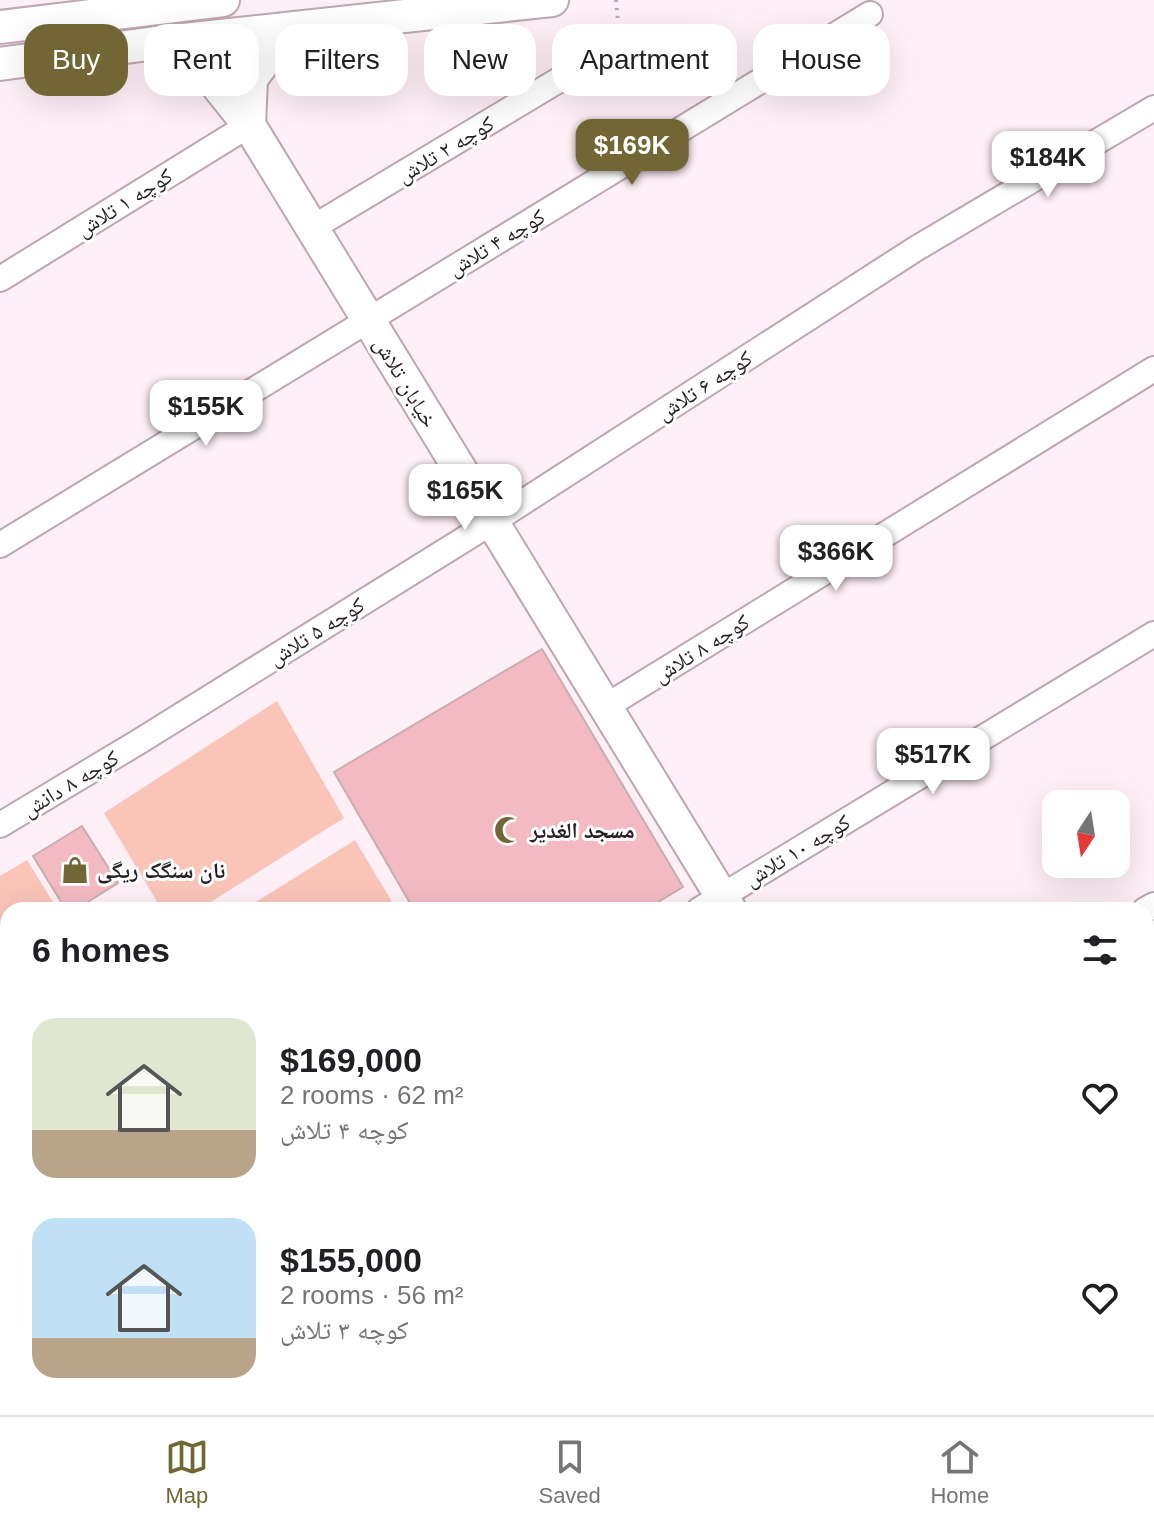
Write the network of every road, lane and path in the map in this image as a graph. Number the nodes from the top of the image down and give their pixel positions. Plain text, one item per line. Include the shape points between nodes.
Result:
1 (223, 0) edge
2 (552, 0) edge
3 (870, 14) dead end
4 (332, 24) edge
5 (0, 27) edge
6 (144, 45) edge
7 (275, 49) edge
8 (0, 64) edge
9 (552, 84) edge
10 (226, 96) edge
11 (1154, 108) edge
12 (249, 125) junction
13 (312, 228) junction
14 (0, 279) edge
15 (368, 320) junction
16 (1154, 369) edge
17 (492, 522) junction
18 (8, 540) edge
19 (1154, 634) edge
20 (605, 707) junction
21 (140, 741) joint
22 (0, 825) edge
23 (715, 902) edge
24 (722, 902) edge

1 - 5 street
2 - 4 street
3 - 15 street, کوچه ۴ تلاش
6 - 8 street
7 - 12 street via 251,79
9 - 13 street, کوچه ۲ تلاش
10 - 12 street, خیابان تلاش
11 - 17 street, کوچه ۶ تلاش via 917,248
12 - 13 street, خیابان تلاش
12 - 14 street, کوچه ۱ تلاش
13 - 15 street, خیابان تلاش
15 - 17 street, خیابان تلاش
15 - 18 street, کوچه ۴ تلاش
16 - 20 street, کوچه ۸ تلاش
17 - 20 street, خیابان تلاش
17 - 21 street, کوچه ۵ تلاش
19 - 24 street, کوچه ۱۰ تلاش
20 - 23 street, خیابان تلاش
21 - 22 street, کوچه ۸ دانش

